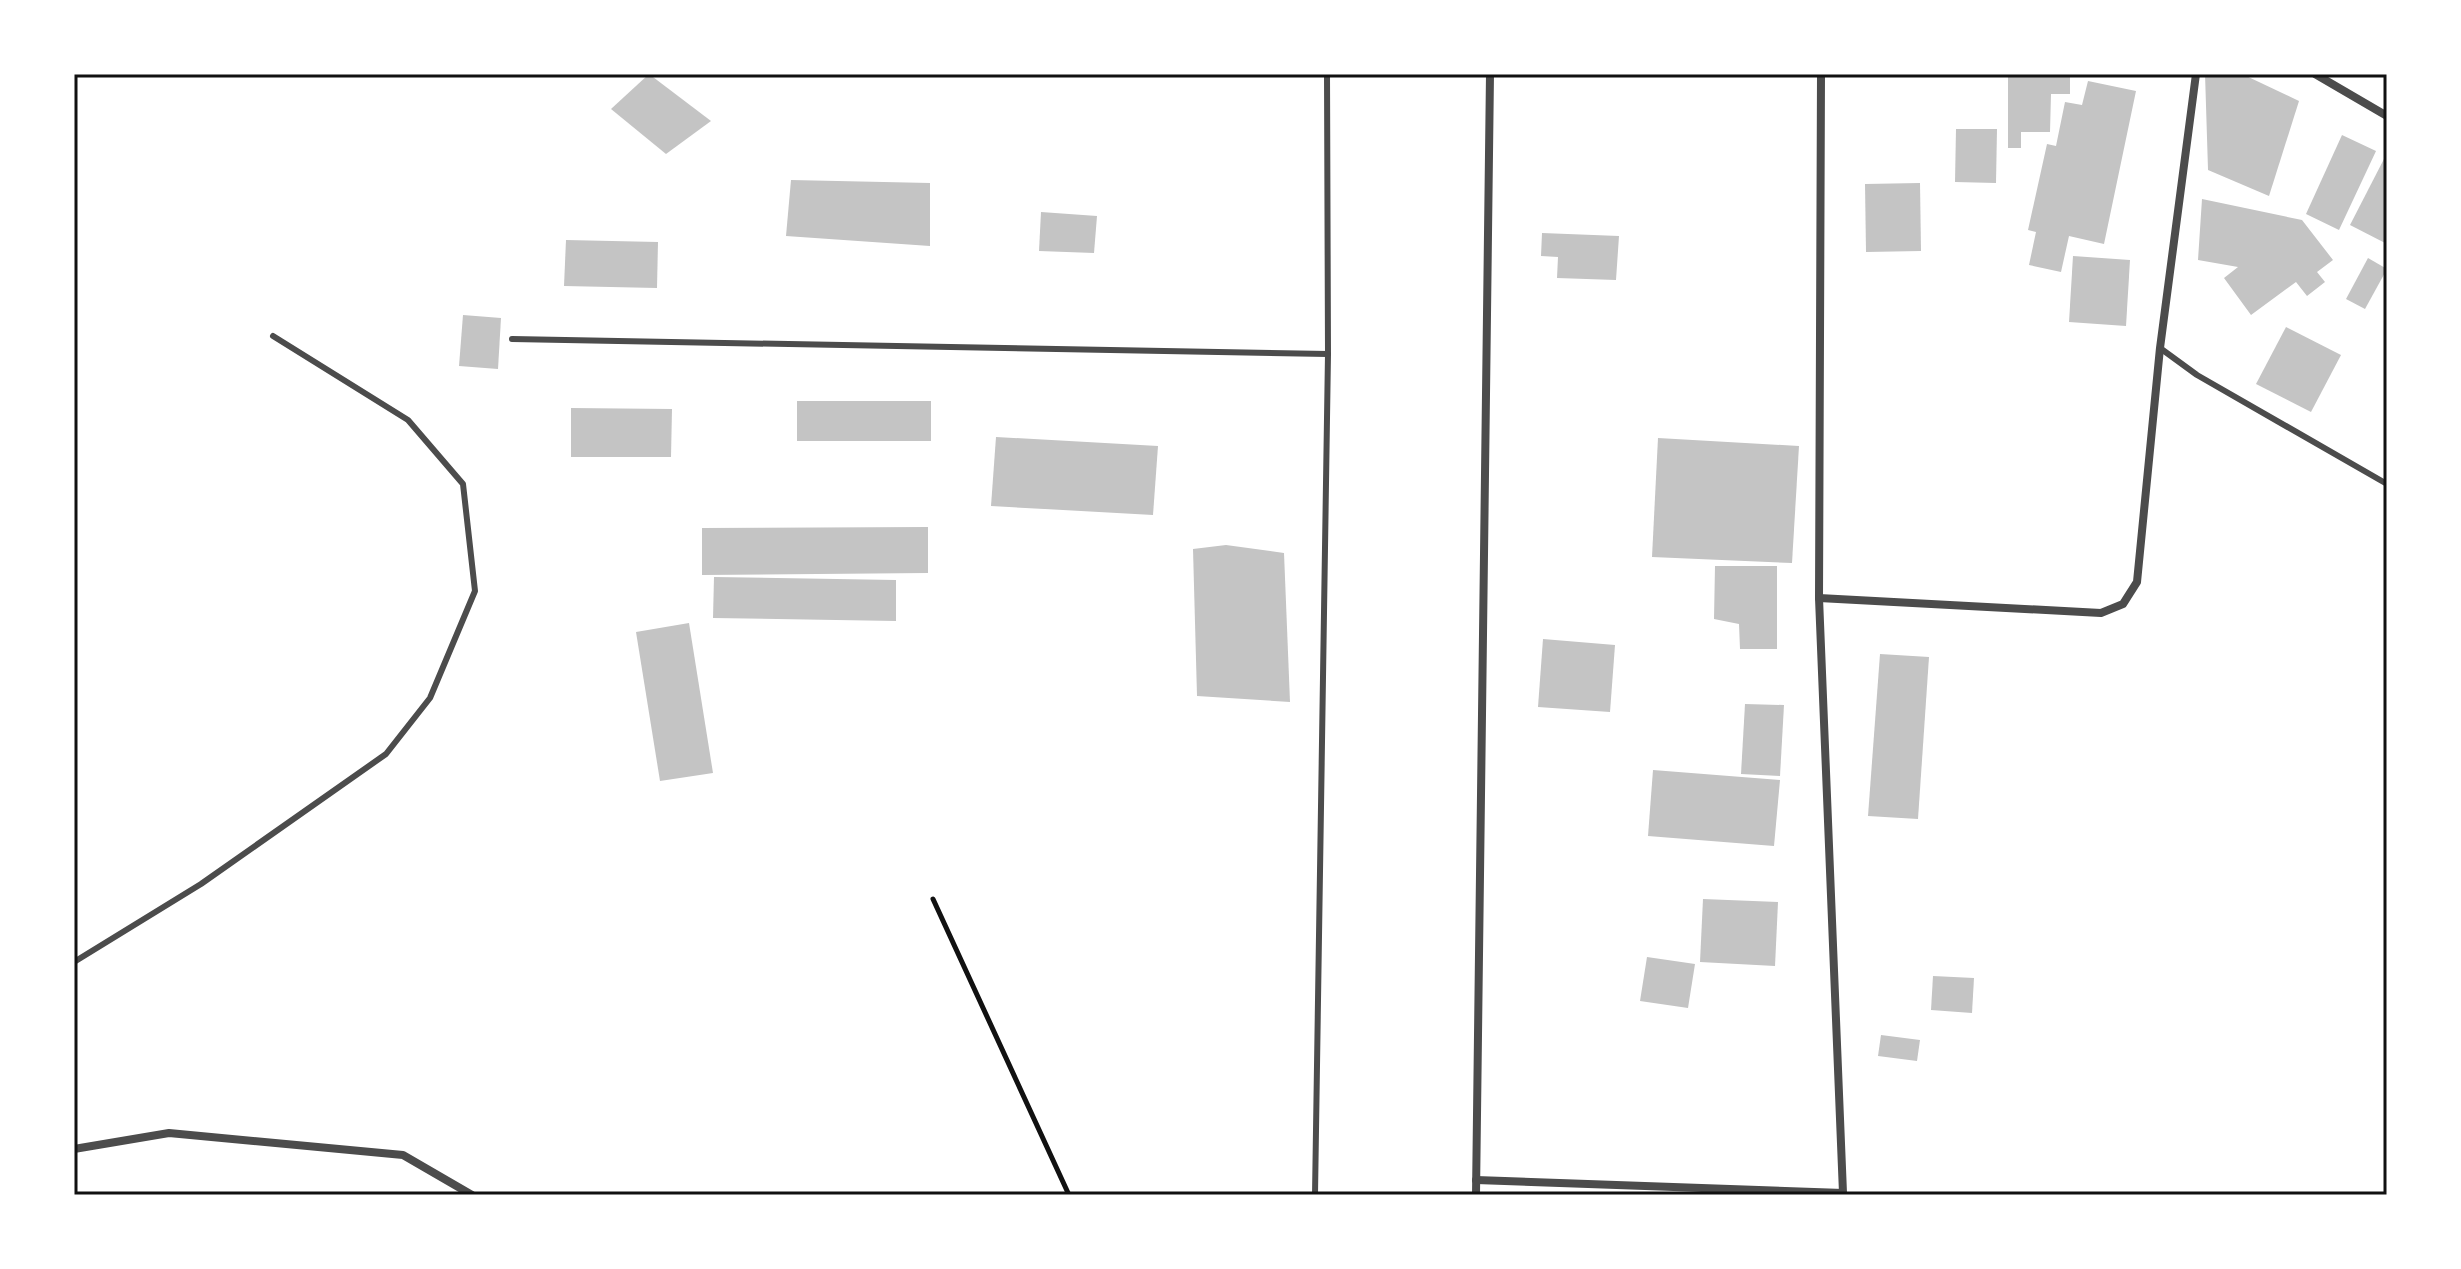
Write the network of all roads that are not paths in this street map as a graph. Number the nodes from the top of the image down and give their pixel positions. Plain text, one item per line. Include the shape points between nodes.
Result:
1 (1327, 74) edge
2 (1490, 74) edge
3 (1821, 74) edge
4 (2196, 74) edge
5 (2315, 74) edge
6 (2387, 116) edge
7 (273, 336) dead end
8 (512, 339) dead end
9 (2160, 348) junction
10 (1328, 354) junction
11 (2387, 484) edge
12 (1819, 598) junction
13 (74, 962) edge
14 (74, 1149) edge
15 (1476, 1180) junction
16 (1669, 1190) edge
17 (472, 1195) edge
18 (1315, 1195) edge
19 (1476, 1195) edge

1 - 10 lane
2 - 15 street
3 - 12 street
4 - 9 street
5 - 6 street
7 - 13 lane via 408,420 463,484 475,591 430,698 386,754 201,884
8 - 10 lane
9 - 11 lane via 2197,375
9 - 12 street via 2137,582 2123,604 2101,613
10 - 18 lane
12 - 16 street via 1843,1193
14 - 17 street via 169,1133 403,1155
15 - 16 street
15 - 19 street

